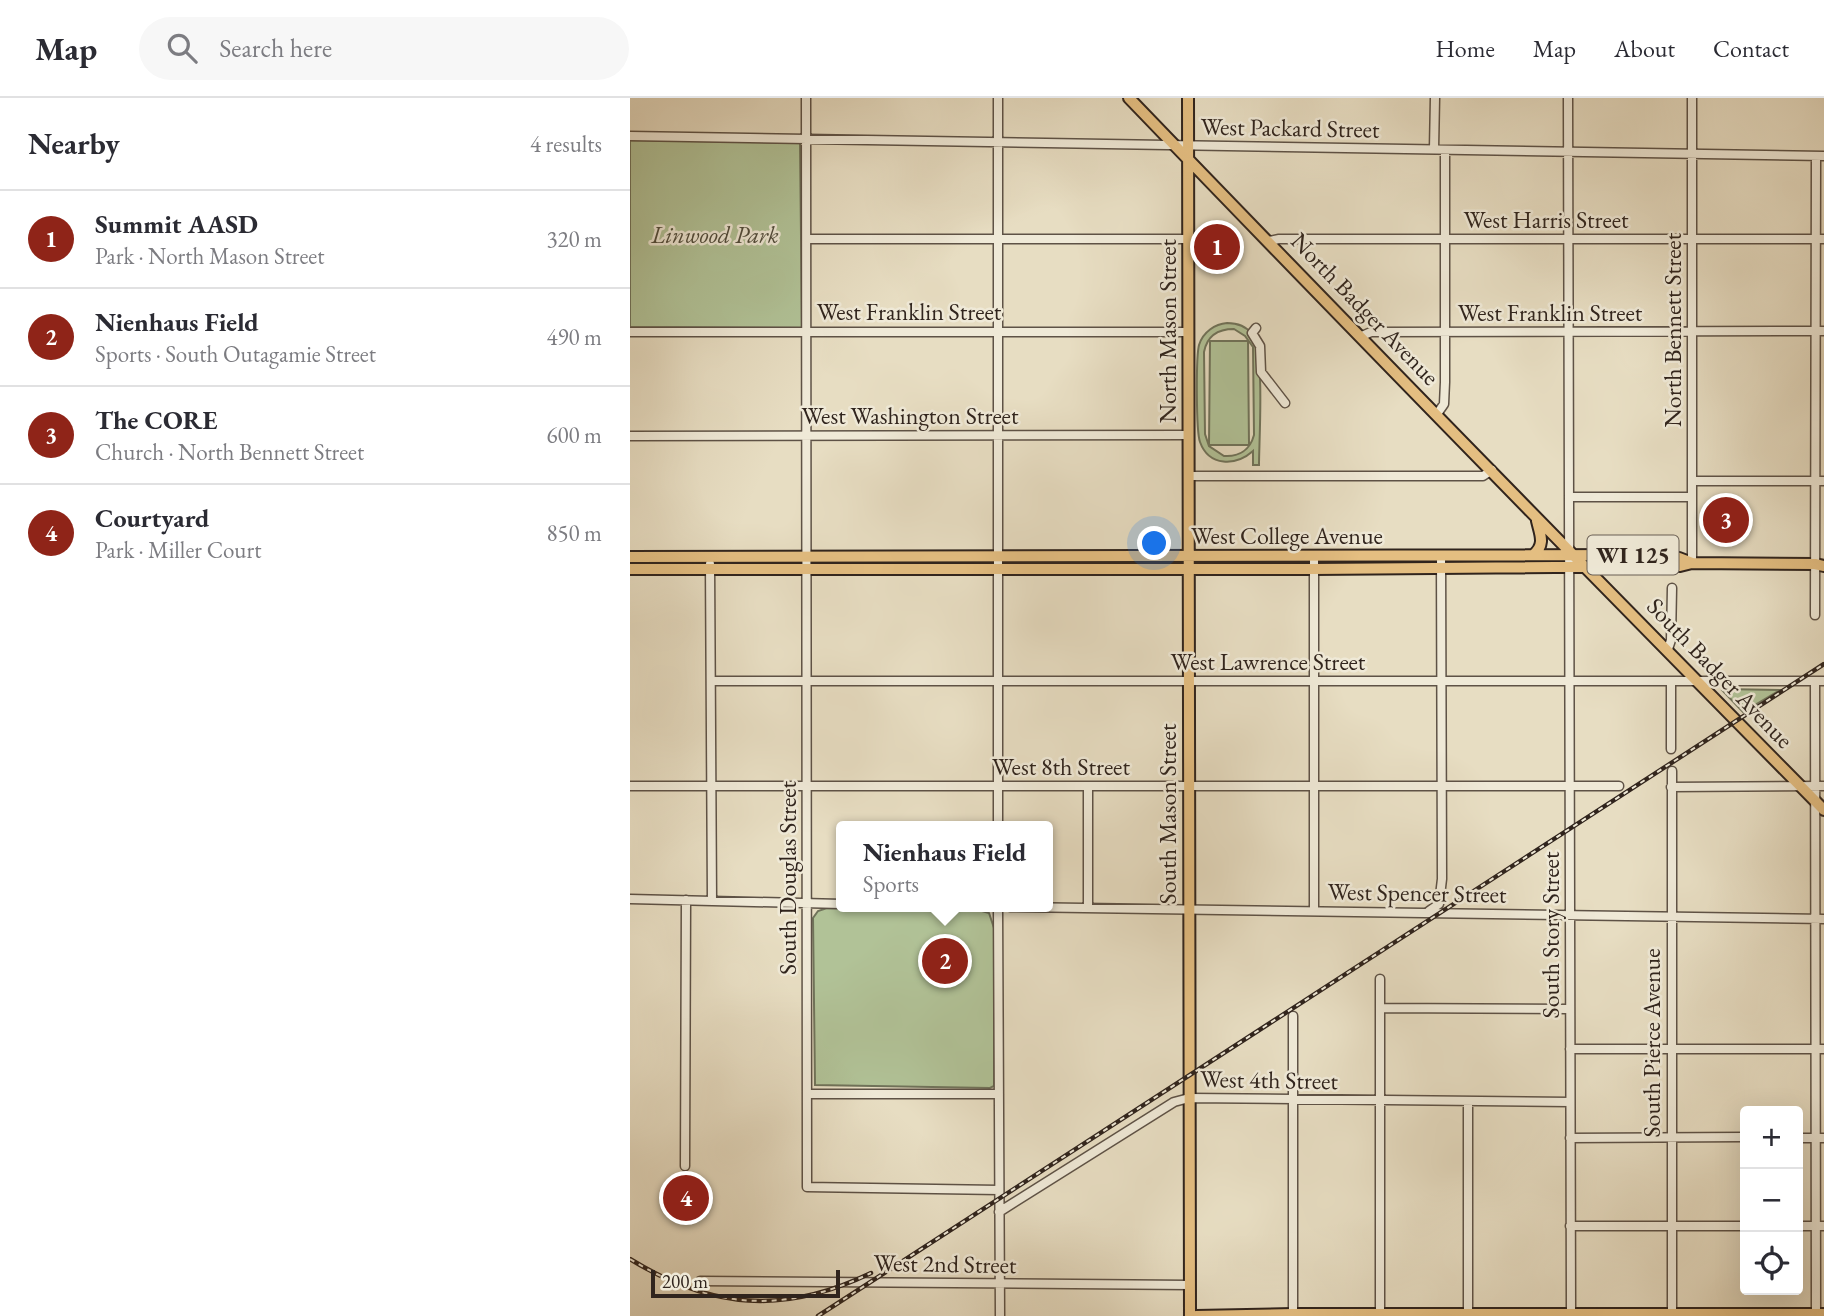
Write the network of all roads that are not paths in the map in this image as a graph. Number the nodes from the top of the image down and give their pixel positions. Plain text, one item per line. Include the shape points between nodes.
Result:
1 (806, 98) edge
2 (998, 98) edge
3 (1129, 98) edge
4 (1188, 98) edge
5 (1435, 98) edge
6 (1568, 98) edge
7 (1692, 98) edge
8 (630, 136) edge
9 (806, 140) junction
10 (998, 143) junction
11 (1175, 145) junction
12 (1434, 149) junction
13 (1445, 150) junction
14 (1188, 152) junction
15 (1568, 152) junction
16 (1692, 153) junction
17 (1820, 156) edge
18 (807, 239) junction
19 (998, 239) junction
20 (1188, 239) junction
21 (1445, 239) junction
22 (1568, 239) junction
23 (1692, 239) junction
24 (1820, 239) edge
25 (1269, 241) junction
26 (1256, 328) dead end
27 (1692, 331) junction
28 (1820, 331) edge
29 (630, 332) edge
30 (807, 332) junction
31 (998, 332) junction
32 (1189, 332) junction
33 (1445, 332) junction
34 (1569, 332) junction
35 (1362, 336) junction
36 (1285, 403) dead end
37 (1437, 414) junction
38 (806, 435) junction
39 (1189, 435) junction
40 (630, 436) edge
41 (998, 436) junction
42 (1492, 470) junction
43 (1189, 476) junction
44 (1692, 481) junction
45 (1820, 481) edge
46 (1569, 497) junction
47 (1692, 497) junction
48 (1536, 518) junction
49 (1533, 555) junction
50 (630, 557) edge
51 (684, 557) junction
52 (710, 557) junction
53 (806, 557) junction
54 (1569, 557) junction
55 (1441, 562) junction
56 (997, 563) junction
57 (1189, 563) junction
58 (1314, 563) junction
59 (1692, 563) junction
60 (1821, 564) edge
61 (1584, 567) junction
62 (630, 569) edge
63 (665, 569) junction
64 (710, 569) junction
65 (807, 569) junction
66 (1672, 588) dead end
67 (1815, 615) dead end
68 (1668, 649) junction
69 (711, 681) junction
70 (807, 681) junction
71 (998, 681) junction
72 (1188, 681) junction
73 (1315, 681) junction
74 (1442, 681) junction
75 (1569, 681) junction
76 (1671, 681) junction
77 (1698, 681) junction
78 (1819, 681) edge
79 (1671, 749) dead end
80 (1672, 771) dead end
81 (630, 786) edge
82 (998, 786) junction
83 (1088, 786) junction
84 (1188, 786) junction
85 (1314, 786) junction
86 (1442, 786) junction
87 (1569, 786) junction
88 (1619, 786) dead end
89 (1800, 786) junction
90 (1820, 786) edge
91 (712, 787) junction
92 (806, 787) junction
93 (1671, 787) junction
94 (1815, 802) junction
95 (1824, 810) edge
96 (998, 821) edge
97 (1442, 880) junction
98 (630, 899) edge
99 (686, 900) junction
100 (712, 901) junction
101 (808, 903) junction
102 (836, 904) edge
103 (1053, 908) edge
104 (1088, 908) junction
105 (1189, 910) junction
106 (1314, 911) junction
107 (998, 912) edge
108 (1427, 912) junction
109 (1442, 912) junction
110 (1569, 915) junction
111 (1671, 916) junction
112 (1820, 919) edge
113 (1380, 979) dead end
114 (1380, 1008) junction
115 (1570, 1009) junction
116 (1293, 1016) dead end
117 (1570, 1049) junction
118 (1671, 1049) junction
119 (1820, 1049) edge
120 (807, 1094) junction
121 (999, 1094) junction
122 (1189, 1094) junction
123 (1293, 1099) junction
124 (1380, 1101) junction
125 (1468, 1102) junction
126 (1570, 1102) junction
127 (1671, 1137) junction
128 (1570, 1138) junction
129 (1740, 1138) edge
130 (1820, 1138) edge
131 (685, 1166) dead end
132 (999, 1190) junction
133 (999, 1212) junction
134 (1570, 1226) junction
135 (1671, 1226) junction
136 (1740, 1226) edge
137 (1820, 1226) edge
138 (700, 1281) dead end
139 (1000, 1284) junction
140 (1190, 1285) junction
141 (1571, 1313) junction
142 (1293, 1314) junction
143 (1380, 1314) junction
144 (1468, 1314) junction
145 (1672, 1315) edge
146 (1819, 1315) edge
147 (1000, 1316) edge
148 (1190, 1316) edge
149 (1196, 1316) edge

1 - 9 street, South Douglas Street
2 - 10 street
3 - 11 main road, North Badger Avenue
4 - 14 main road, North Mason Street
5 - 12 street
6 - 15 street, South Story Street
7 - 16 street, North Bennett Street
8 - 9 street, West Packard Street
9 - 10 street, West Packard Street
9 - 18 street, South Douglas Street
10 - 11 street, West Packard Street
10 - 19 street
11 - 14 main road, North Badger Avenue
12 - 13 street, West Packard Street
12 - 14 street, West Packard Street
13 - 15 street, West Packard Street
13 - 21 street
14 - 20 main road, North Mason Street
14 - 25 main road, North Badger Avenue
15 - 16 street, West Packard Street
15 - 22 street, South Story Street
16 - 17 street, West Packard Street
16 - 23 street, North Bennett Street
17 - 24 street
18 - 19 street
18 - 30 street, South Douglas Street
19 - 20 street
19 - 31 street
20 - 32 main road, North Mason Street
21 - 22 street, West Harris Street
21 - 25 street, West Harris Street
21 - 33 street
22 - 23 street, West Harris Street
22 - 34 street, South Story Street
23 - 24 street, West Harris Street
23 - 27 street, North Bennett Street
24 - 28 street
25 - 35 main road, North Badger Avenue
26 - 36 street via 1252,333 1260,346 1261,372
27 - 28 street, West Franklin Street
27 - 34 street, West Franklin Street
27 - 44 street, North Bennett Street
28 - 45 street
29 - 30 street, West Franklin Street
30 - 31 street, West Franklin Street
30 - 38 street, South Douglas Street
31 - 32 street, West Franklin Street
31 - 41 street
32 - 39 main road, North Mason Street
33 - 34 street, West Franklin Street
33 - 35 street, West Franklin Street via 1371,332
33 - 37 street via 1445,397
34 - 46 street, South Story Street
35 - 37 main road, North Badger Avenue
37 - 42 main road, North Badger Avenue
38 - 40 street, West Washington Street
38 - 41 street, West Washington Street
38 - 53 street, South Douglas Street
39 - 41 street, West Washington Street
39 - 43 main road, North Mason Street
41 - 56 street
42 - 43 street via 1483,476
42 - 48 main road, North Badger Avenue
43 - 57 main road, North Mason Street
44 - 45 street
44 - 47 street, North Bennett Street
45 - 60 street
46 - 47 street
46 - 54 street, South Story Street
47 - 59 street, North Bennett Street
48 - 49 main road via 1542,542
48 - 54 main road, North Badger Avenue
49 - 54 main road, West College Avenue / WI 125
49 - 55 main road, West College Avenue / WI 125
50 - 51 main road, West College Avenue / WI 125
51 - 52 main road, West College Avenue / WI 125
51 - 63 main road
52 - 53 main road, West College Avenue / WI 125
52 - 64 street
53 - 56 main road, West College Avenue / WI 125
53 - 65 street, South Douglas Street
54 - 55 main road, West College Avenue / WI 125
54 - 59 main road, West College Avenue / WI 125 via 1651,555
54 - 61 main road, West College Avenue / WI 125
54 - 75 street, South Story Street
55 - 58 main road, West College Avenue / WI 125
55 - 74 street
56 - 57 main road, West College Avenue / WI 125
56 - 65 main road, West College Avenue / WI 125
56 - 71 street
57 - 58 main road, West College Avenue / WI 125
57 - 72 main road, South Mason Street
58 - 73 street
59 - 60 main road, West College Avenue / WI 125
59 - 61 main road, West College Avenue / WI 125
60 - 67 street
61 - 68 main road, South Badger Avenue
62 - 63 main road, West College Avenue / WI 125
63 - 64 main road, West College Avenue / WI 125
64 - 65 main road, West College Avenue / WI 125
64 - 69 street
65 - 70 street, South Douglas Street
66 - 68 street
68 - 77 main road, South Badger Avenue
69 - 70 street, West Lawrence Street
69 - 91 street
70 - 71 street, West Lawrence Street
70 - 92 street, South Douglas Street
71 - 72 street, West Lawrence Street
71 - 82 street
72 - 73 street, West Lawrence Street
72 - 84 main road, South Mason Street
73 - 74 street, West Lawrence Street
73 - 85 street
74 - 75 street, West Lawrence Street
74 - 86 street
75 - 76 street, West Lawrence Street
75 - 87 street, South Story Street
76 - 77 street, West Lawrence Street
76 - 79 street
77 - 78 street, West Lawrence Street
77 - 89 main road, South Badger Avenue
78 - 90 street
80 - 93 street, South Pierce Avenue
81 - 91 street, West 8th Street
82 - 83 street, West 8th Street
82 - 92 street, West 8th Street
82 - 96 street
83 - 84 street, West 8th Street
83 - 104 street
84 - 85 street, West 8th Street
84 - 105 main road, South Mason Street
85 - 86 street, West 8th Street
85 - 106 street
86 - 87 street, West 8th Street
86 - 97 street
87 - 88 street, West 8th Street
87 - 110 street, South Story Street
89 - 90 street
89 - 93 street
89 - 94 main road, South Badger Avenue
90 - 94 street
91 - 92 street, West 8th Street
91 - 100 street
92 - 101 street, South Douglas Street
93 - 111 street, South Pierce Avenue
94 - 95 main road, South Badger Avenue
94 - 112 street
97 - 108 street via 1439,904
97 - 109 street
98 - 99 street
99 - 100 street
99 - 131 street
100 - 101 street
101 - 102 street
101 - 120 street, South Douglas Street
103 - 104 street, West Spencer Street
104 - 105 street, West Spencer Street
105 - 106 street, West Spencer Street
105 - 122 main road, South Mason Street via 1185,1068
106 - 108 street, West Spencer Street
107 - 121 street
108 - 109 street, West Spencer Street
109 - 110 street, West Spencer Street
110 - 111 street, West Spencer Street
110 - 115 street, South Story Street
111 - 112 street, West Spencer Street
111 - 118 street, South Pierce Avenue
112 - 119 street
113 - 114 street
114 - 115 street
114 - 124 street
115 - 117 street, South Story Street
116 - 123 street
117 - 118 street
117 - 126 street, South Story Street
118 - 119 street
118 - 127 street, South Pierce Avenue
119 - 130 street
120 - 121 street
120 - 132 street, South Douglas Street via 807,1187
121 - 132 street
122 - 123 street, West 4th Street
122 - 133 street, West 4th Street
122 - 140 main road, South Mason Street
123 - 124 street, West 4th Street
123 - 142 street
124 - 125 street, West 4th Street
124 - 143 street
125 - 126 street, West 4th Street
125 - 144 street
126 - 128 street, South Story Street
127 - 128 street
127 - 129 street
127 - 135 street, South Pierce Avenue
128 - 134 street, South Story Street
130 - 137 street
132 - 133 street
133 - 139 street
134 - 135 street
134 - 141 street, South Story Street
135 - 136 street
135 - 145 street, South Pierce Avenue
137 - 146 street
138 - 139 street, West 2nd Street
139 - 140 street, West 2nd Street
139 - 147 street
140 - 148 main road, South Mason Street
141 - 144 main road
141 - 145 main road
142 - 143 main road
142 - 149 main road
143 - 144 main road
145 - 146 main road

